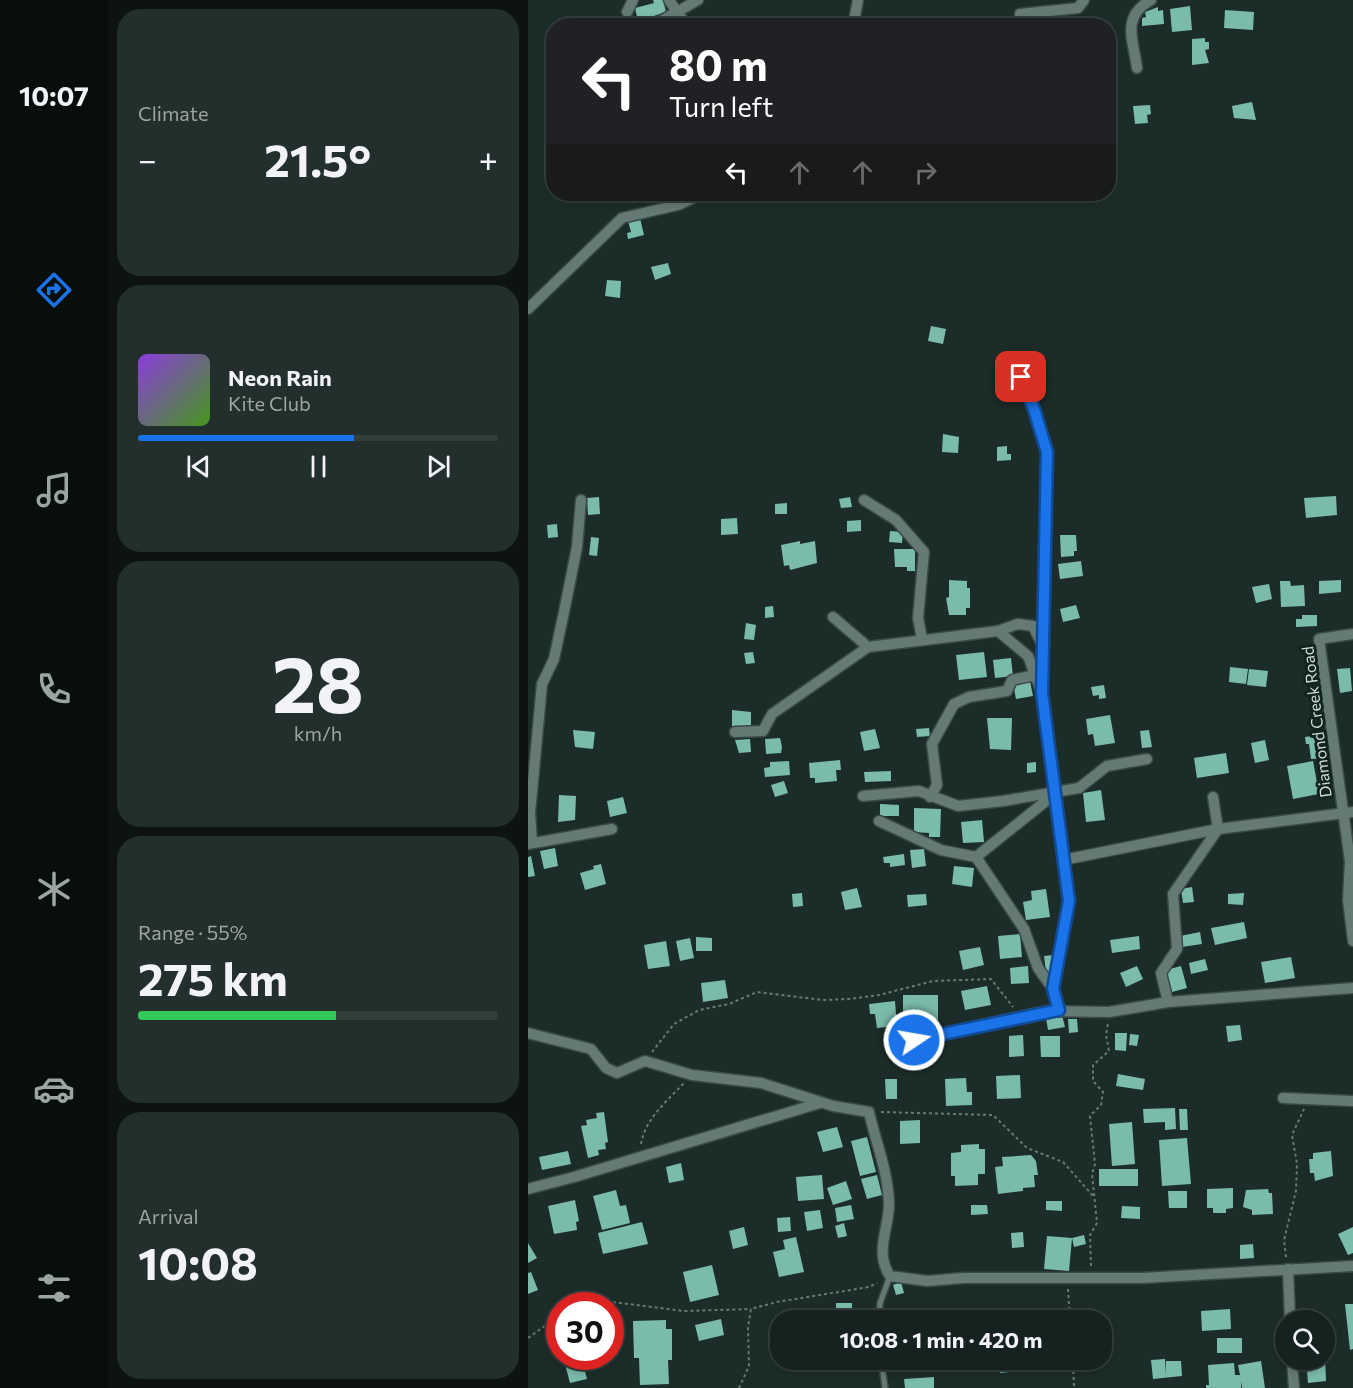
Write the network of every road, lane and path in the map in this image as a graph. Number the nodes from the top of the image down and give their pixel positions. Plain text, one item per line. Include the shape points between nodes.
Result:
1 (633, 0) edge
2 (669, 0) edge
3 (698, 0) edge
4 (858, 0) edge
5 (1084, 0) edge
6 (1151, 0) edge
7 (675, 11) junction
8 (627, 12) dead end
9 (1020, 14) dead end
10 (664, 18) edge
11 (681, 18) edge
12 (855, 18) edge
13 (1137, 68) dead end
14 (687, 201) edge
15 (528, 309) edge
16 (1021, 377) dead end
17 (581, 500) dead end
18 (864, 500) dead end
19 (833, 616) dead end
20 (998, 631) junction
21 (1353, 634) edge
22 (922, 639) junction
23 (1041, 642) junction
24 (868, 647) junction
25 (1035, 675) junction
26 (1042, 693) junction
27 (735, 732) dead end
28 (1147, 759) dead end
29 (1056, 793) junction
30 (863, 796) dead end
31 (930, 796) junction
32 (1213, 797) dead end
33 (1348, 813) edge
34 (879, 821) dead end
35 (612, 829) dead end
36 (1218, 829) junction
37 (530, 843) edge
38 (976, 857) junction
39 (1063, 860) junction
40 (1353, 941) edge
41 (1353, 988) edge
42 (1053, 989) junction
43 (1168, 1002) junction
44 (1059, 1010) junction
45 (1109, 1012) junction
46 (1019, 1017) junction
47 (528, 1033) edge
48 (914, 1040) dead end
49 (645, 1061) junction
50 (692, 1075) junction
51 (1283, 1098) dead end
52 (1310, 1099) junction
53 (1353, 1101) edge
54 (820, 1102) junction
55 (869, 1112) junction
56 (639, 1157) junction
57 (528, 1189) edge
58 (1094, 1198) junction
59 (1353, 1266) edge
60 (1288, 1269) junction
61 (890, 1276) junction
62 (1068, 1277) junction
63 (1092, 1277) junction
64 (624, 1303) edge
65 (751, 1309) junction
66 (880, 1310) edge
67 (1070, 1310) edge
68 (1290, 1310) edge
69 (546, 1325) edge
70 (528, 1338) edge
71 (883, 1370) edge
72 (1073, 1370) edge
73 (1293, 1370) edge
74 (739, 1388) edge
75 (885, 1388) edge
76 (1074, 1388) edge
77 (1294, 1388) edge

1 - 8 street
2 - 7 street
3 - 7 street
4 - 12 street
5 - 9 street via 1078,8
6 - 13 street via 1136,8 1131,18
7 - 10 street
7 - 11 street
14 - 15 street via 622,218
16 - 23 street via 1047,452
17 - 37 street via 577,547 554,659 542,684
18 - 22 street via 896,520 924,552 918,618
19 - 24 street
20 - 22 street
20 - 23 street via 1018,624 1033,626
20 - 25 street via 1028,656
21 - 33 street, Diamond Creek Road via 1319,639
22 - 24 street
23 - 26 street
24 - 27 street via 772,714 763,730
25 - 26 street
25 - 31 street via 1012,680 1007,691 969,697 954,704 932,744 937,785
26 - 29 street
28 - 29 street via 1107,766 1079,788
29 - 31 street via 958,806
29 - 38 street
29 - 39 street
30 - 31 street via 919,791
32 - 36 street
33 - 36 street
33 - 40 street, Diamond Creek Road via 1348,900
34 - 38 street via 941,850
35 - 37 street
36 - 39 street
36 - 43 street via 1173,894 1177,949 1161,973
38 - 42 street via 1024,929 1038,968
39 - 42 street via 1069,901
41 - 43 street
42 - 44 street
43 - 45 street
44 - 45 street
44 - 46 street
45 - 58 path via 1109,1051 1093,1065 1093,1081 1103,1092 1101,1105 1090,1116
46 - 48 street
46 - 49 path via 991,979 933,981 879,996 849,999 757,992 729,1004 699,1010 674,1024
47 - 49 street via 591,1049 606,1068 617,1073
49 - 50 street
50 - 54 street via 761,1083
50 - 56 path via 653,1116 643,1135
51 - 52 street
52 - 53 street
52 - 60 path via 1292,1135 1297,1164 1296,1191 1284,1240
54 - 55 street
54 - 56 street
55 - 58 path via 993,1115 1027,1148 1063,1162
55 - 61 street via 884,1161 889,1205 881,1255
56 - 57 street
58 - 63 path via 1097,1223 1090,1234
59 - 60 street
60 - 63 street via 1142,1278
60 - 68 street
61 - 62 street via 927,1281
61 - 65 path via 869,1287
61 - 66 lane
62 - 63 street
62 - 67 path
64 - 65 path via 684,1311
65 - 74 path via 749,1366
69 - 70 path
71 - 75 lane
72 - 76 path
73 - 77 street

